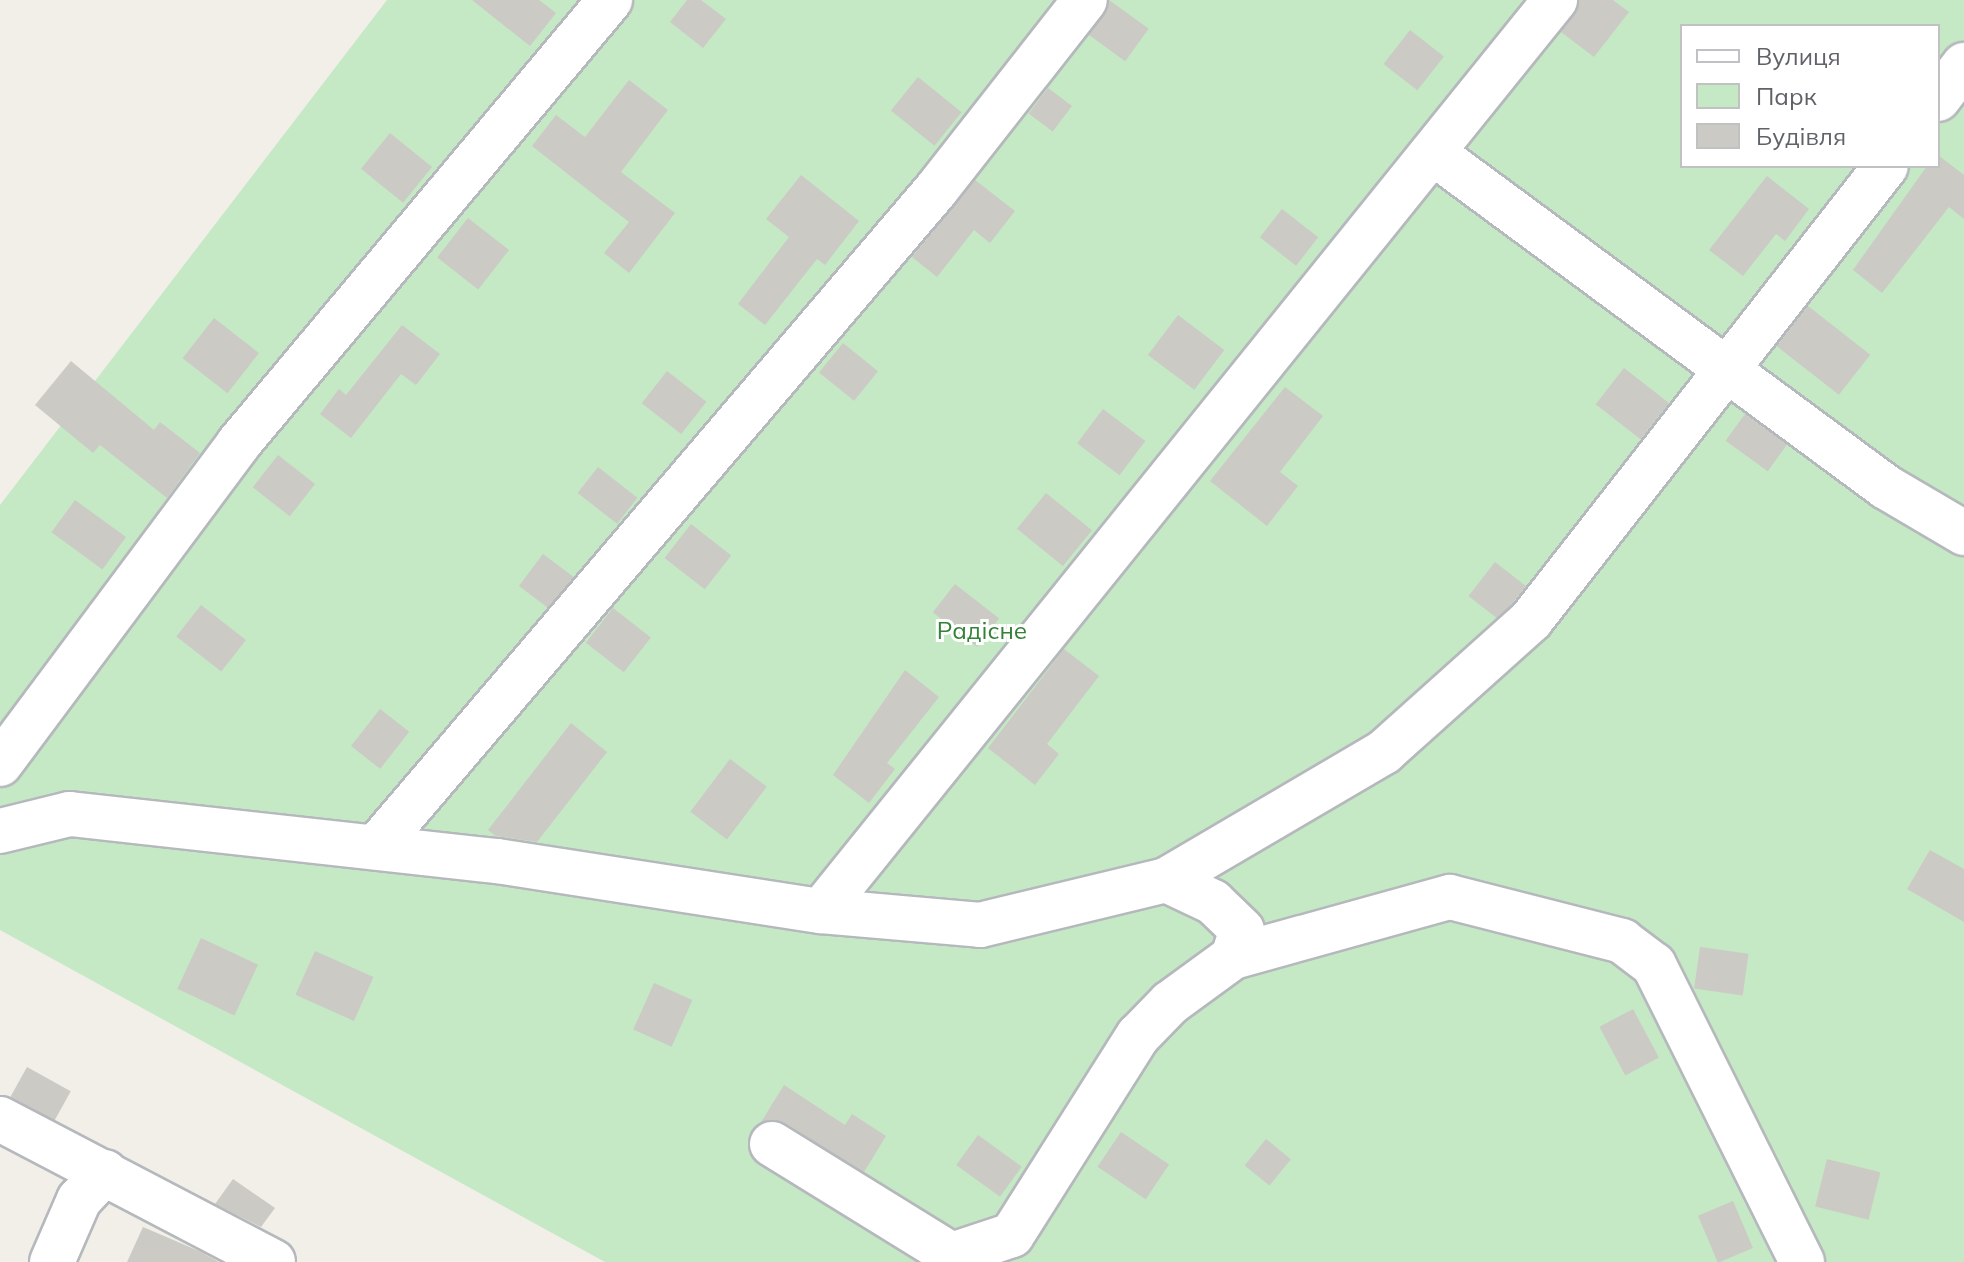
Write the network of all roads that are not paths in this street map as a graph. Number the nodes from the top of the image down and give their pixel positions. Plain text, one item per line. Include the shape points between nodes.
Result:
1 (610, 0) edge
2 (1085, 0) edge
3 (1555, 0) edge
4 (1964, 65) edge
5 (1940, 96) edge
6 (1436, 155) junction
7 (1884, 168) edge
8 (1727, 371) junction
9 (1964, 533) edge
10 (0, 764) edge
11 (0, 831) edge
12 (376, 847) junction
13 (1166, 880) junction
14 (821, 911) junction
15 (1233, 957) junction
16 (0, 1119) edge
17 (772, 1144) dead end
18 (105, 1172) junction
19 (52, 1262) edge
20 (273, 1262) edge
21 (1802, 1262) edge

1 - 10 street via 239,443
2 - 12 street via 926,202
3 - 6 street
4 - 5 street
6 - 8 street
6 - 14 street
7 - 8 street
8 - 9 street via 1886,487
8 - 13 street via 1520,631 1384,752
11 - 12 street via 70,814
12 - 14 street
13 - 14 street via 980,925
13 - 15 street via 1213,902 1242,930
15 - 17 street via 1170,1003 1138,1036 1012,1235 983,1249 952,1255
15 - 21 street via 1450,897 1622,941 1654,965
16 - 18 street
18 - 19 street via 79,1200
18 - 20 street

